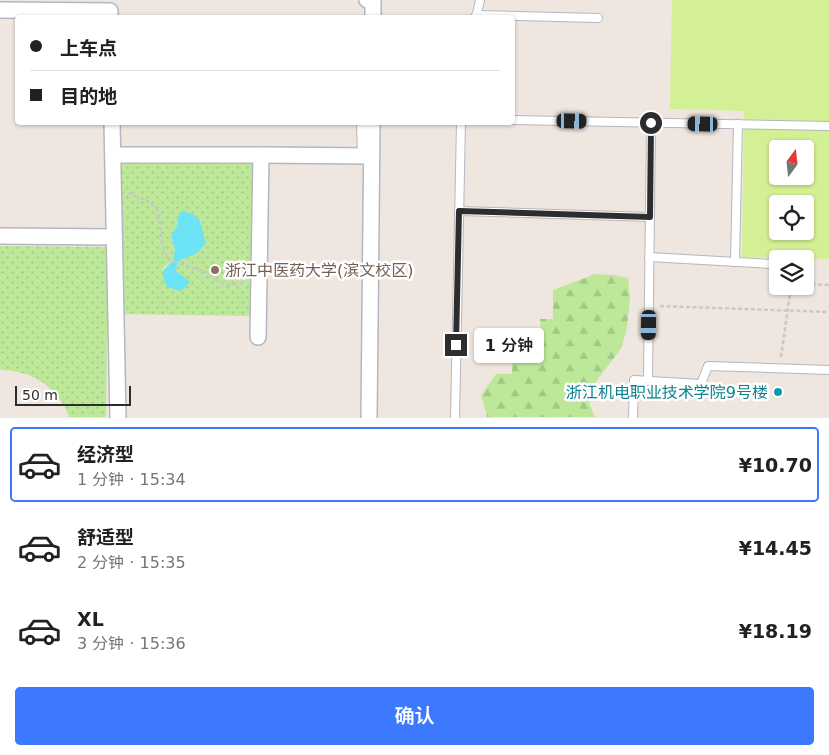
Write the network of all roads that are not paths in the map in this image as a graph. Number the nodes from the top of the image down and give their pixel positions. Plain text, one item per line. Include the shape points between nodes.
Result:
1 (367, 0) edge
2 (373, 0) edge
3 (480, 0) edge
4 (0, 10) edge
5 (112, 10) edge
6 (373, 15) edge
7 (476, 15) edge
8 (515, 17) edge
9 (598, 18) dead end
10 (515, 120) edge
11 (651, 123) junction
12 (738, 124) junction
13 (112, 125) edge
14 (362, 125) edge
15 (372, 125) edge
16 (461, 125) edge
17 (829, 126) edge
18 (261, 154) junction
19 (113, 155) junction
20 (367, 156) junction
21 (459, 211) junction
22 (650, 217) junction
23 (0, 236) edge
24 (114, 237) junction
25 (650, 257) junction
26 (735, 262) junction
27 (769, 264) edge
28 (258, 337) dead end
29 (829, 370) edge
30 (648, 381) junction
31 (118, 418) edge
32 (368, 418) edge
33 (455, 418) edge
34 (633, 418) edge

1 - 2 street
2 - 6 street
3 - 7 lane
4 - 5 street
8 - 9 lane
10 - 11 lane
11 - 12 lane
11 - 22 lane
12 - 17 lane
12 - 26 lane
13 - 19 street
14 - 20 lane
15 - 20 street
16 - 21 lane
18 - 19 street
18 - 20 street
18 - 28 street
19 - 24 street
20 - 32 street
21 - 22 lane
21 - 33 lane
22 - 25 lane
23 - 24 street
24 - 31 street
25 - 26 lane
25 - 30 lane
26 - 27 lane
29 - 30 lane via 708,366 702,384
30 - 34 lane via 634,380

